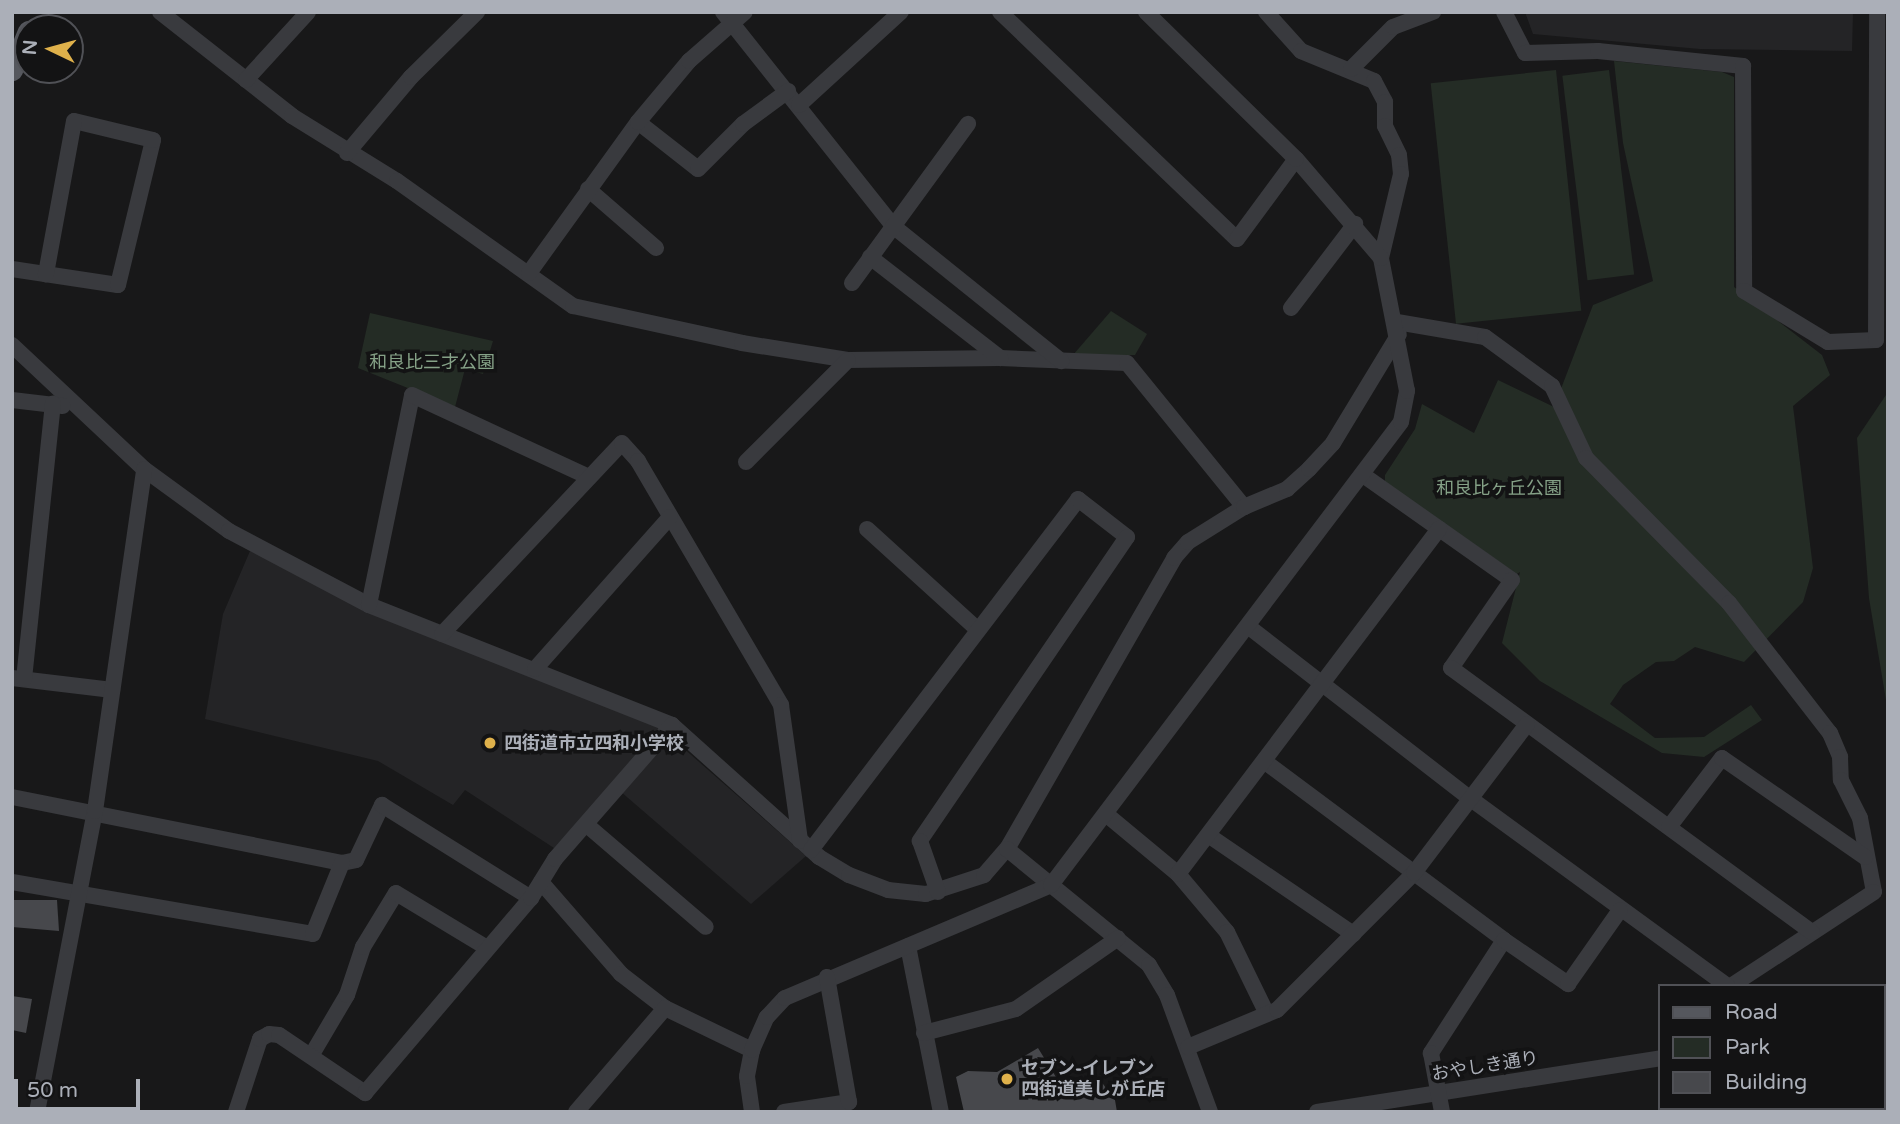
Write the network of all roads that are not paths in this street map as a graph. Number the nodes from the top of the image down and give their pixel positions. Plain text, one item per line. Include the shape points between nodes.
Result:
1 (160, 12) edge
2 (309, 12) edge
3 (477, 12) edge
4 (901, 12) edge
5 (1000, 12) edge
6 (1146, 12) edge
7 (1266, 12) edge
8 (1433, 12) edge
9 (1504, 12) edge
10 (1877, 12) edge
11 (733, 15) edge
12 (1882, 49) edge
13 (1351, 69) junction
14 (246, 80) junction
15 (788, 91) junction
16 (799, 105) junction
17 (638, 122) junction
18 (968, 124) dead end
19 (347, 153) junction
20 (1296, 159) junction
21 (588, 189) junction
22 (1355, 223) junction
23 (893, 226) junction
24 (656, 248) dead end
25 (870, 257) junction
26 (1381, 258) junction
27 (12, 269) edge
28 (528, 273) junction
29 (47, 274) junction
30 (852, 283) dead end
31 (1291, 309) dead end
32 (1398, 328) junction
33 (12, 345) edge
34 (1000, 358) junction
35 (848, 360) junction
36 (1061, 361) junction
37 (12, 400) edge
38 (53, 404) junction
39 (80, 408) junction
40 (746, 462) dead end
41 (144, 468) junction
42 (1363, 475) junction
43 (589, 477) junction
44 (1244, 507) junction
45 (670, 517) junction
46 (867, 529) dead end
47 (1439, 529) junction
48 (369, 605) junction
49 (1248, 627) junction
50 (978, 629) junction
51 (442, 634) junction
52 (535, 669) junction
53 (18, 678) edge
54 (1322, 684) junction
55 (112, 690) junction
56 (1527, 724) junction
57 (672, 725) junction
58 (1264, 761) junction
59 (12, 797) edge
60 (1471, 799) junction
61 (95, 811) junction
62 (1107, 816) junction
63 (588, 826) junction
64 (1669, 827) junction
65 (1208, 835) junction
66 (805, 845) junction
67 (1007, 849) junction
68 (1865, 857) junction
69 (342, 863) junction
70 (1414, 873) junction
71 (1178, 874) junction
72 (541, 881) junction
73 (12, 882) edge
74 (1051, 885) junction
75 (80, 892) junction
76 (938, 892) junction
77 (531, 898) junction
78 (1620, 910) junction
79 (706, 927) dead end
80 (1812, 932) junction
81 (1353, 934) junction
82 (1118, 938) junction
83 (1504, 940) junction
84 (908, 946) junction
85 (487, 947) junction
86 (827, 978) junction
87 (1726, 984) edge
88 (1732, 984) edge
89 (665, 1008) junction
90 (1267, 1014) junction
91 (924, 1033) junction
92 (1188, 1047) junction
93 (752, 1050) junction
94 (310, 1056) junction
95 (1658, 1058) edge
96 (37, 1112) edge
97 (236, 1112) edge
98 (576, 1112) edge
99 (752, 1112) edge
100 (784, 1112) edge
101 (941, 1112) edge
102 (1210, 1112) edge
103 (1317, 1112) edge
104 (1442, 1112) edge

1 - 14 street
2 - 14 street
3 - 19 street via 411,77
4 - 16 street
5 - 20 street via 1237,240
6 - 20 street
7 - 13 street via 1301,51
8 - 13 street via 1393,27
9 - 12 street via 1525,53 1598,51 1743,66 1744,291 1828,342 1876,340
10 - 12 street
11 - 15 street
11 - 17 street
13 - 26 street via 1374,81 1385,102 1385,126 1399,155 1401,174
14 - 19 street
15 - 16 street
15 - 17 street via 743,124 698,169
16 - 23 street
17 - 21 street
18 - 23 street
19 - 28 street via 397,181
20 - 22 street
21 - 24 street
21 - 28 street
22 - 26 street
22 - 31 street
23 - 25 street
23 - 36 street
25 - 30 street
25 - 34 street
26 - 32 street
27 - 29 street
28 - 35 street via 573,306 742,343
29 - 29 street via 118,285 153,140 74,121
32 - 42 street via 1408,391 1405,410
32 - 44 street via 1332,443 1287,489
32 - 68 street via 1485,337 1552,386 1586,458 1729,603 1830,733 1840,757 1841,780 1860,818
33 - 39 street
34 - 35 street
34 - 36 street
35 - 40 street
36 - 44 street via 1127,363
37 - 38 street
38 - 39 street
38 - 53 street
39 - 41 street
41 - 48 street via 229,531
41 - 55 street
42 - 47 street
42 - 49 street
43 - 45 street via 622,443 638,461
43 - 48 street via 412,396
43 - 51 street
44 - 67 street via 1188,542 1174,558
45 - 52 street
45 - 66 street via 781,705
46 - 50 street
47 - 54 street
47 - 56 street via 1512,580 1451,668
48 - 51 street
49 - 54 street
49 - 62 street
50 - 66 street
50 - 76 street via 1078,499 1127,537 920,841
51 - 52 street
52 - 57 street
53 - 55 street
54 - 58 street
54 - 60 street
55 - 61 street
56 - 60 street
56 - 64 street
57 - 63 street
57 - 66 street
58 - 65 street
58 - 70 street
59 - 61 street
60 - 70 street
60 - 78 street
61 - 69 street
61 - 75 street
62 - 71 street
62 - 74 street
63 - 72 street via 555,859
63 - 79 street
64 - 68 street via 1722,758
64 - 80 street
65 - 71 street
65 - 81 street
66 - 76 street via 849,876 888,890
67 - 74 street
67 - 76 street via 984,875
68 - 80 street via 1874,892
69 - 75 street via 313,934
69 - 77 street via 356,860 383,805
70 - 81 street
70 - 83 street
71 - 90 street via 1227,932
72 - 77 street
72 - 89 street via 621,974
73 - 75 street
74 - 82 street
74 - 84 street
75 - 96 street
77 - 85 street
78 - 83 street via 1568,984
78 - 87 street
80 - 88 street
81 - 90 street via 1277,1010
82 - 91 street via 1016,1009
82 - 92 street via 1149,965
83 - 104 street, bridge via 1431,1053
84 - 86 street
84 - 91 street
85 - 94 street via 365,1093
85 - 94 street via 396,893 363,947 347,995
86 - 93 street via 785,998 766,1017
86 - 100 street via 849,1102
89 - 93 street
89 - 98 street
90 - 92 street
91 - 101 street
92 - 102 street
93 - 99 street via 747,1076
94 - 97 street via 279,1035 260,1039
95 - 103 street, おやしき通り

